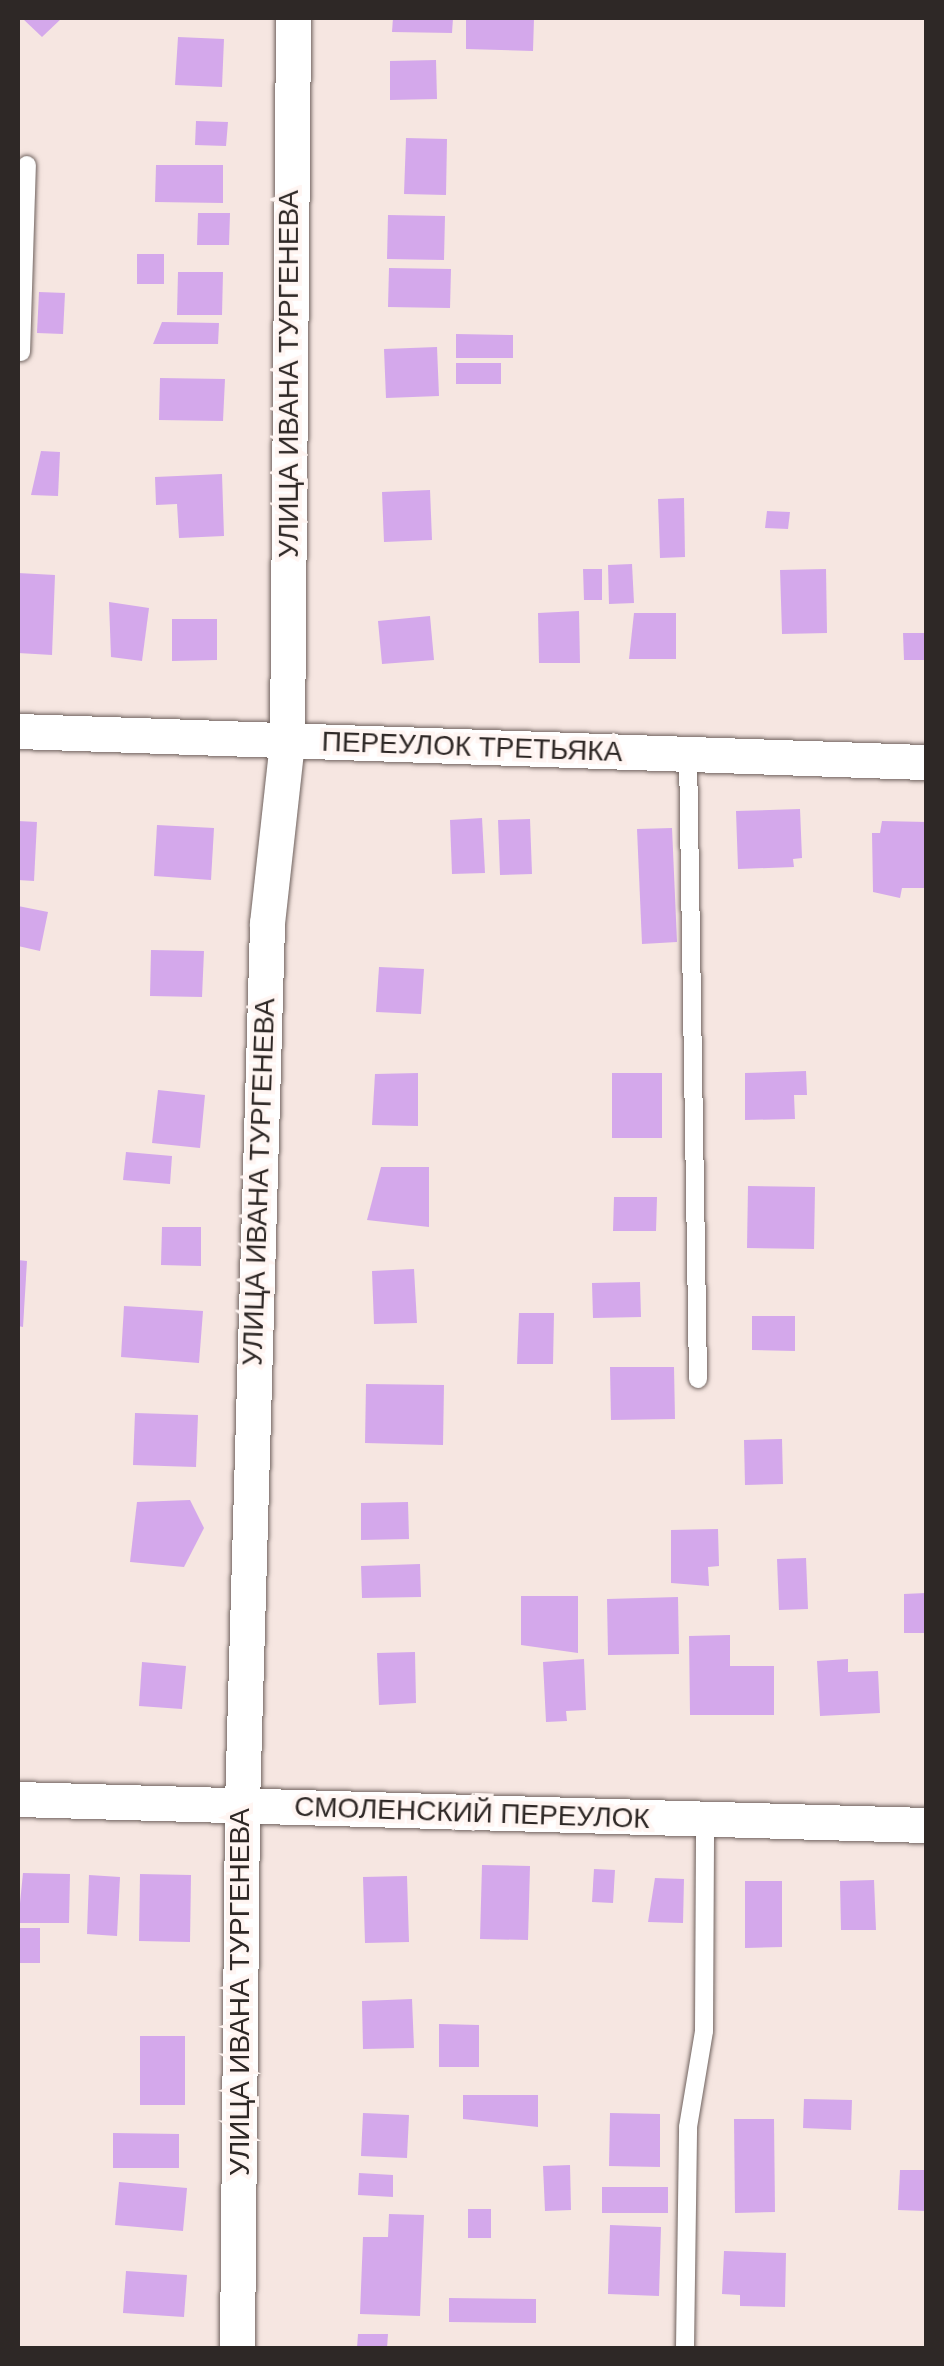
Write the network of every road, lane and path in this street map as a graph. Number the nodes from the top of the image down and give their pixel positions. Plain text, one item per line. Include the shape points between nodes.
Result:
1 (294, 18) edge
2 (27, 165) dead end
3 (21, 266) edge
4 (21, 352) dead end
5 (18, 731) edge
6 (288, 741) junction
7 (688, 754) junction
8 (926, 762) edge
9 (698, 1379) dead end
10 (18, 1799) edge
11 (242, 1804) junction
12 (706, 1821) junction
13 (926, 1826) edge
14 (238, 2348) edge
15 (685, 2348) edge

1 - 6 street, УЛИЦА ИВАНА ТУРГЕНЕВА
2 - 3 lane
3 - 4 lane
5 - 6 street, ПЕРЕУЛОК ТРЕТЬЯКА
6 - 7 street, ПЕРЕУЛОК ТРЕТЬЯКА
6 - 11 street, УЛИЦА ИВАНА ТУРГЕНЕВА via 266,923
7 - 8 street, ПЕРЕУЛОК ТРЕТЬЯКА
7 - 9 lane
10 - 11 street, СМОЛЕНСКИЙ ПЕРЕУЛОК
11 - 12 street, СМОЛЕНСКИЙ ПЕРЕУЛОК
11 - 14 street, УЛИЦА ИВАНА ТУРГЕНЕВА
12 - 13 street, СМОЛЕНСКИЙ ПЕРЕУЛОК
12 - 15 lane via 704,2031 688,2127

